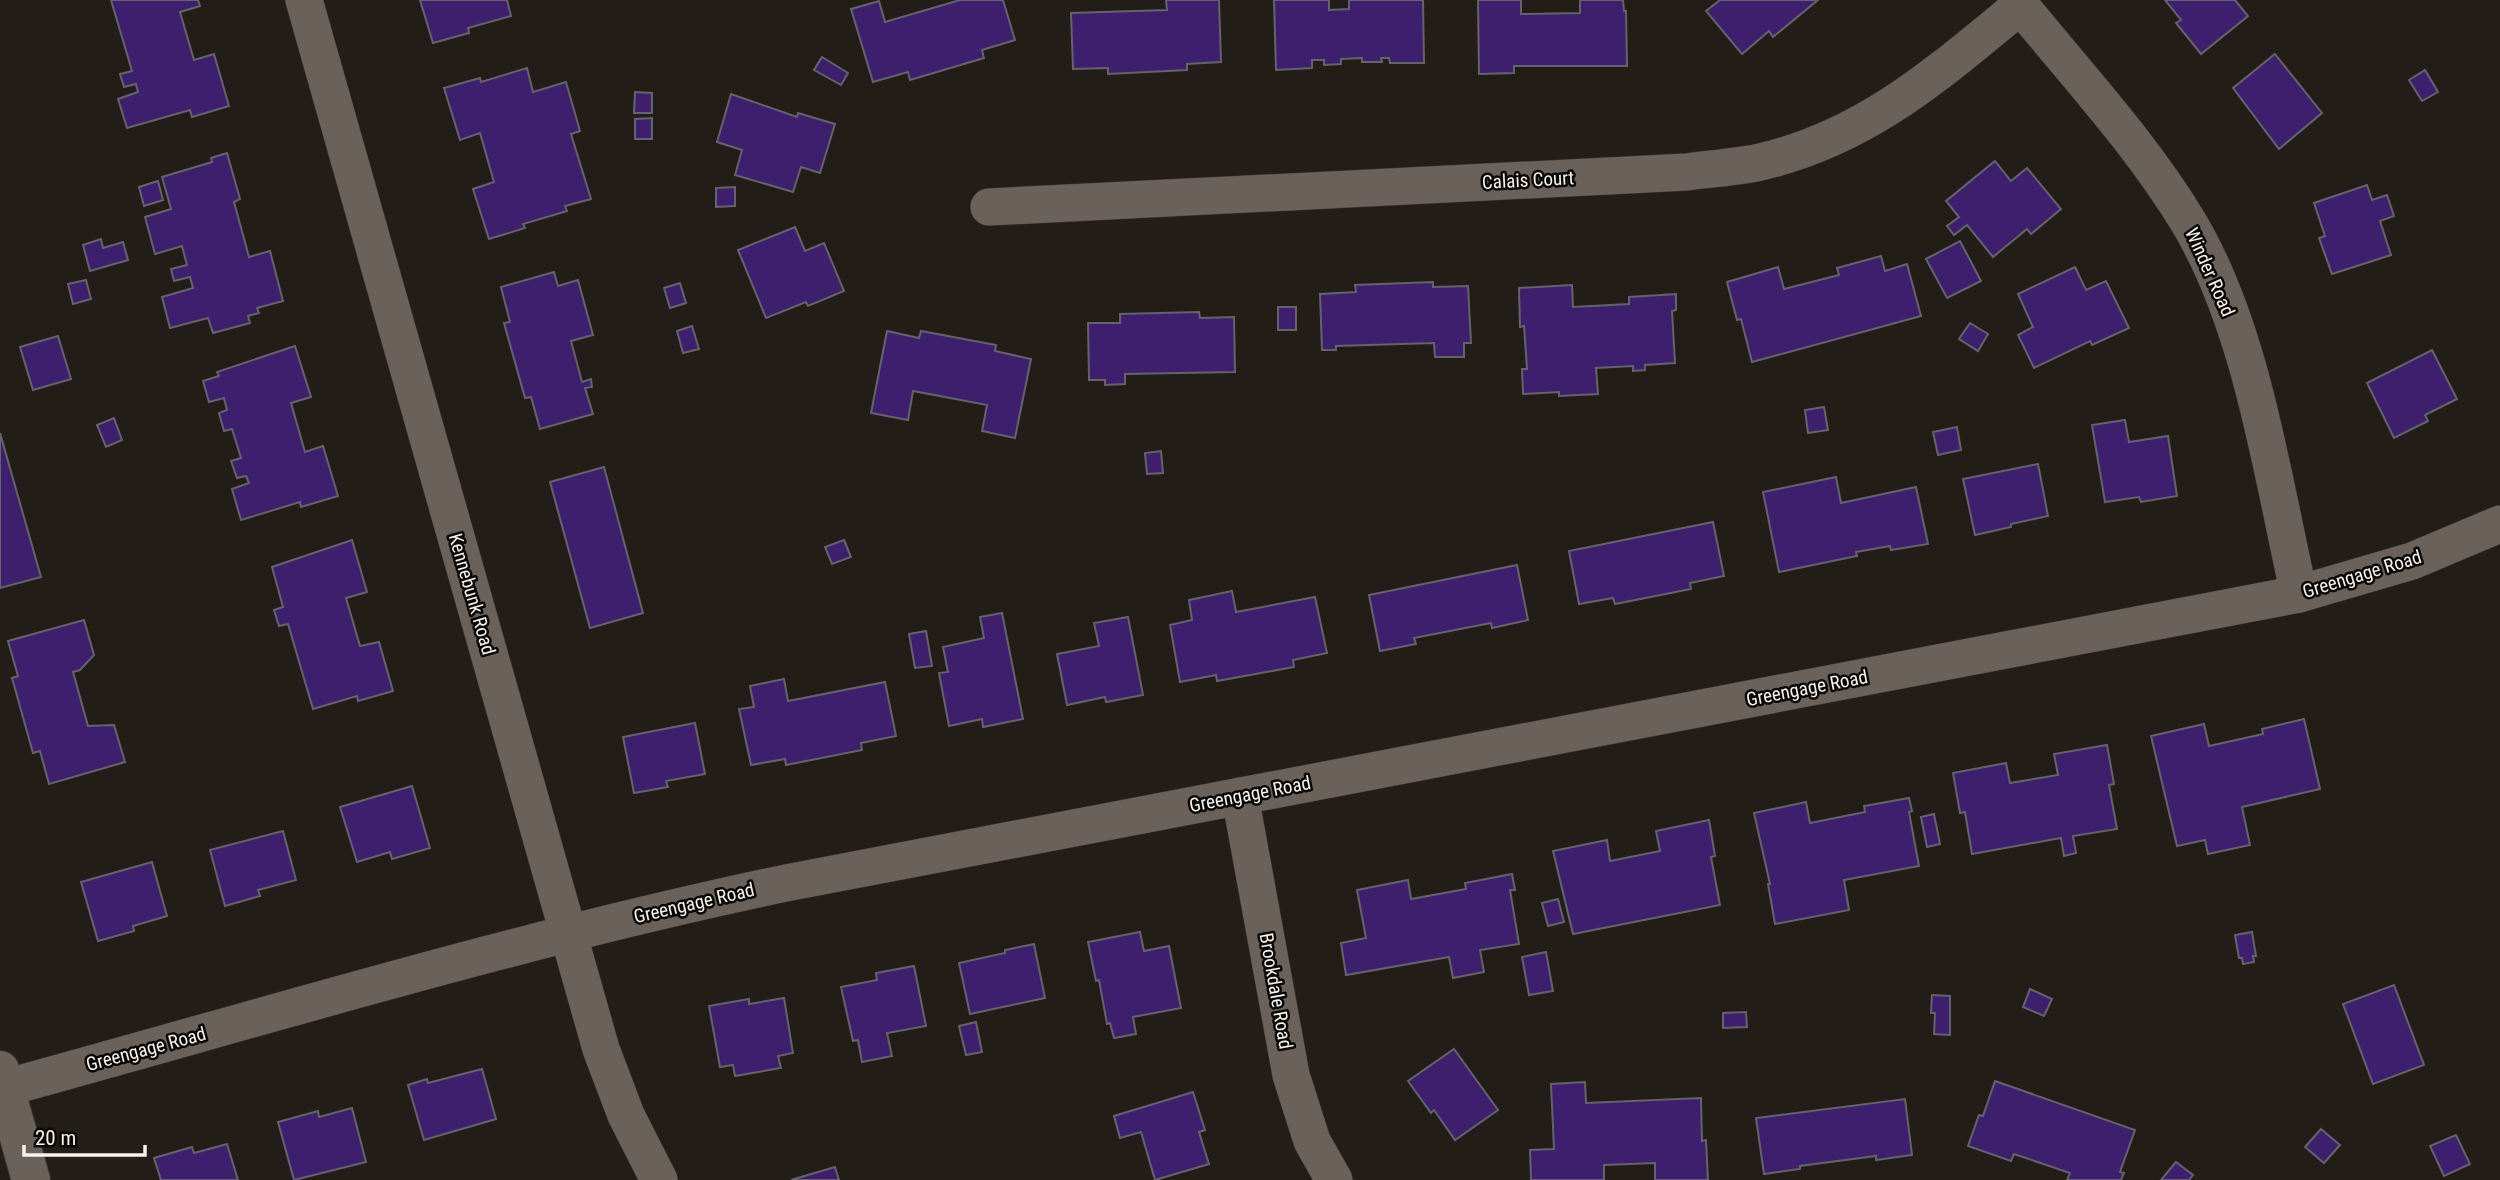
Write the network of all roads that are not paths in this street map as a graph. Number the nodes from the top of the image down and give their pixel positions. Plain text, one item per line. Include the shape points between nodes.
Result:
1 (304, 0) edge
2 (2018, 3) edge
3 (989, 207) dead end
4 (2500, 524) edge
5 (2299, 594) junction
6 (1240, 796) junction
7 (567, 933) junction
8 (3, 1079) edge
9 (31, 1180) edge
10 (659, 1180) edge
11 (1334, 1180) edge

1 - 7 street, Kennebunk Road
2 - 3 street, Calais Court via 1927,82 1875,117 1819,143 1756,163 1687,172
2 - 5 street, Winder Road via 2137,148 2189,224 2227,303 2253,388
4 - 5 street, Greengage Road via 2412,561
5 - 6 street, Greengage Road
6 - 7 street, Greengage Road via 786,883
6 - 11 street, Brookdale Road via 1291,1075 1312,1141
7 - 8 street, Greengage Road
7 - 10 street, Kennebunk Road via 601,1049 626,1115
8 - 9 street

